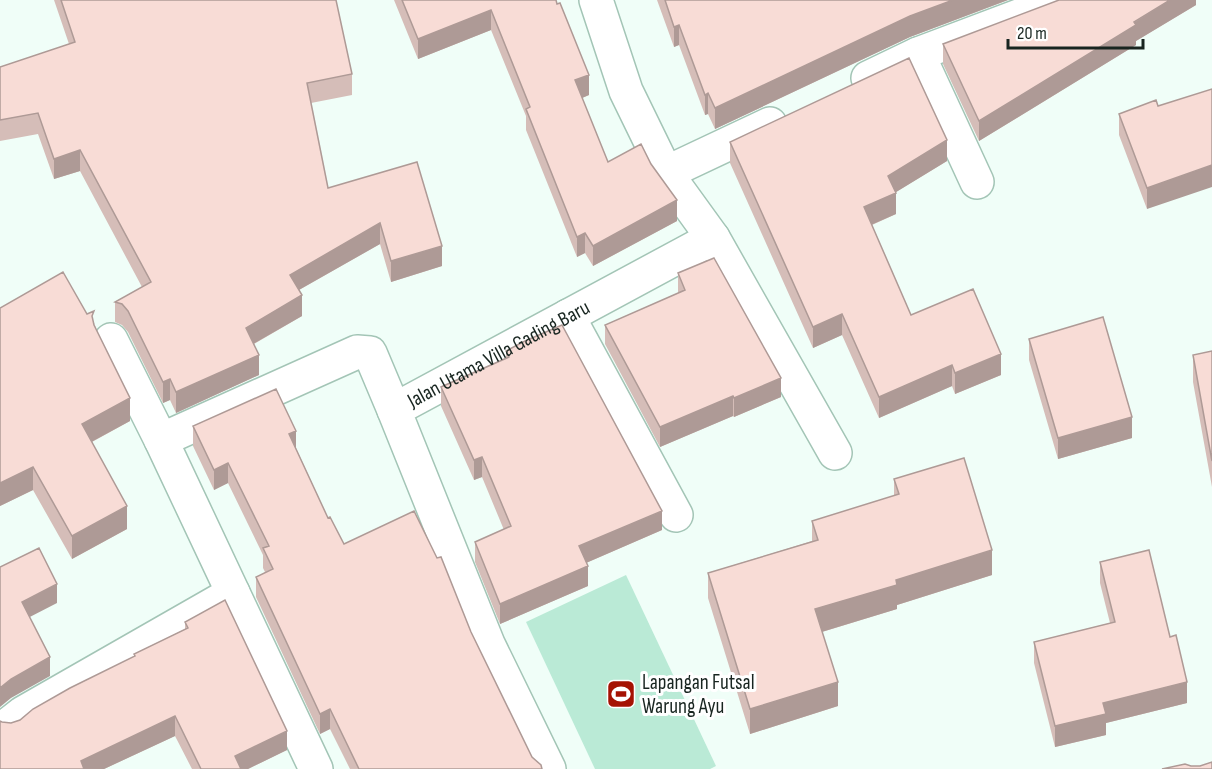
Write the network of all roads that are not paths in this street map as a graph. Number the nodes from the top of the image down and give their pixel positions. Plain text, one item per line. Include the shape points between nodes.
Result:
1 (596, 0) edge
2 (1061, 0) edge
3 (918, 54) junction
4 (844, 89) edge
5 (792, 114) edge
6 (666, 173) junction
7 (977, 182) dead end
8 (713, 238) junction
9 (568, 316) junction
10 (111, 340) dead end
11 (394, 411) junction
12 (160, 440) junction
13 (835, 453) dead end
14 (676, 514) dead end
15 (233, 592) junction
16 (9, 724) edge
17 (316, 769) edge
18 (549, 769) edge

1 - 6 street via 626,91
2 - 3 street
3 - 4 street
3 - 7 street
5 - 6 street
6 - 8 street
8 - 9 street, Jalan Utama Villa Gading Baru
8 - 13 street
9 - 11 street, Jalan Utama Villa Gading Baru
9 - 14 street
10 - 12 street
11 - 12 street via 370,353 357,352
11 - 18 street, Jalan Utama Villa Gading Baru via 488,644
12 - 15 street
15 - 16 street
15 - 17 street

